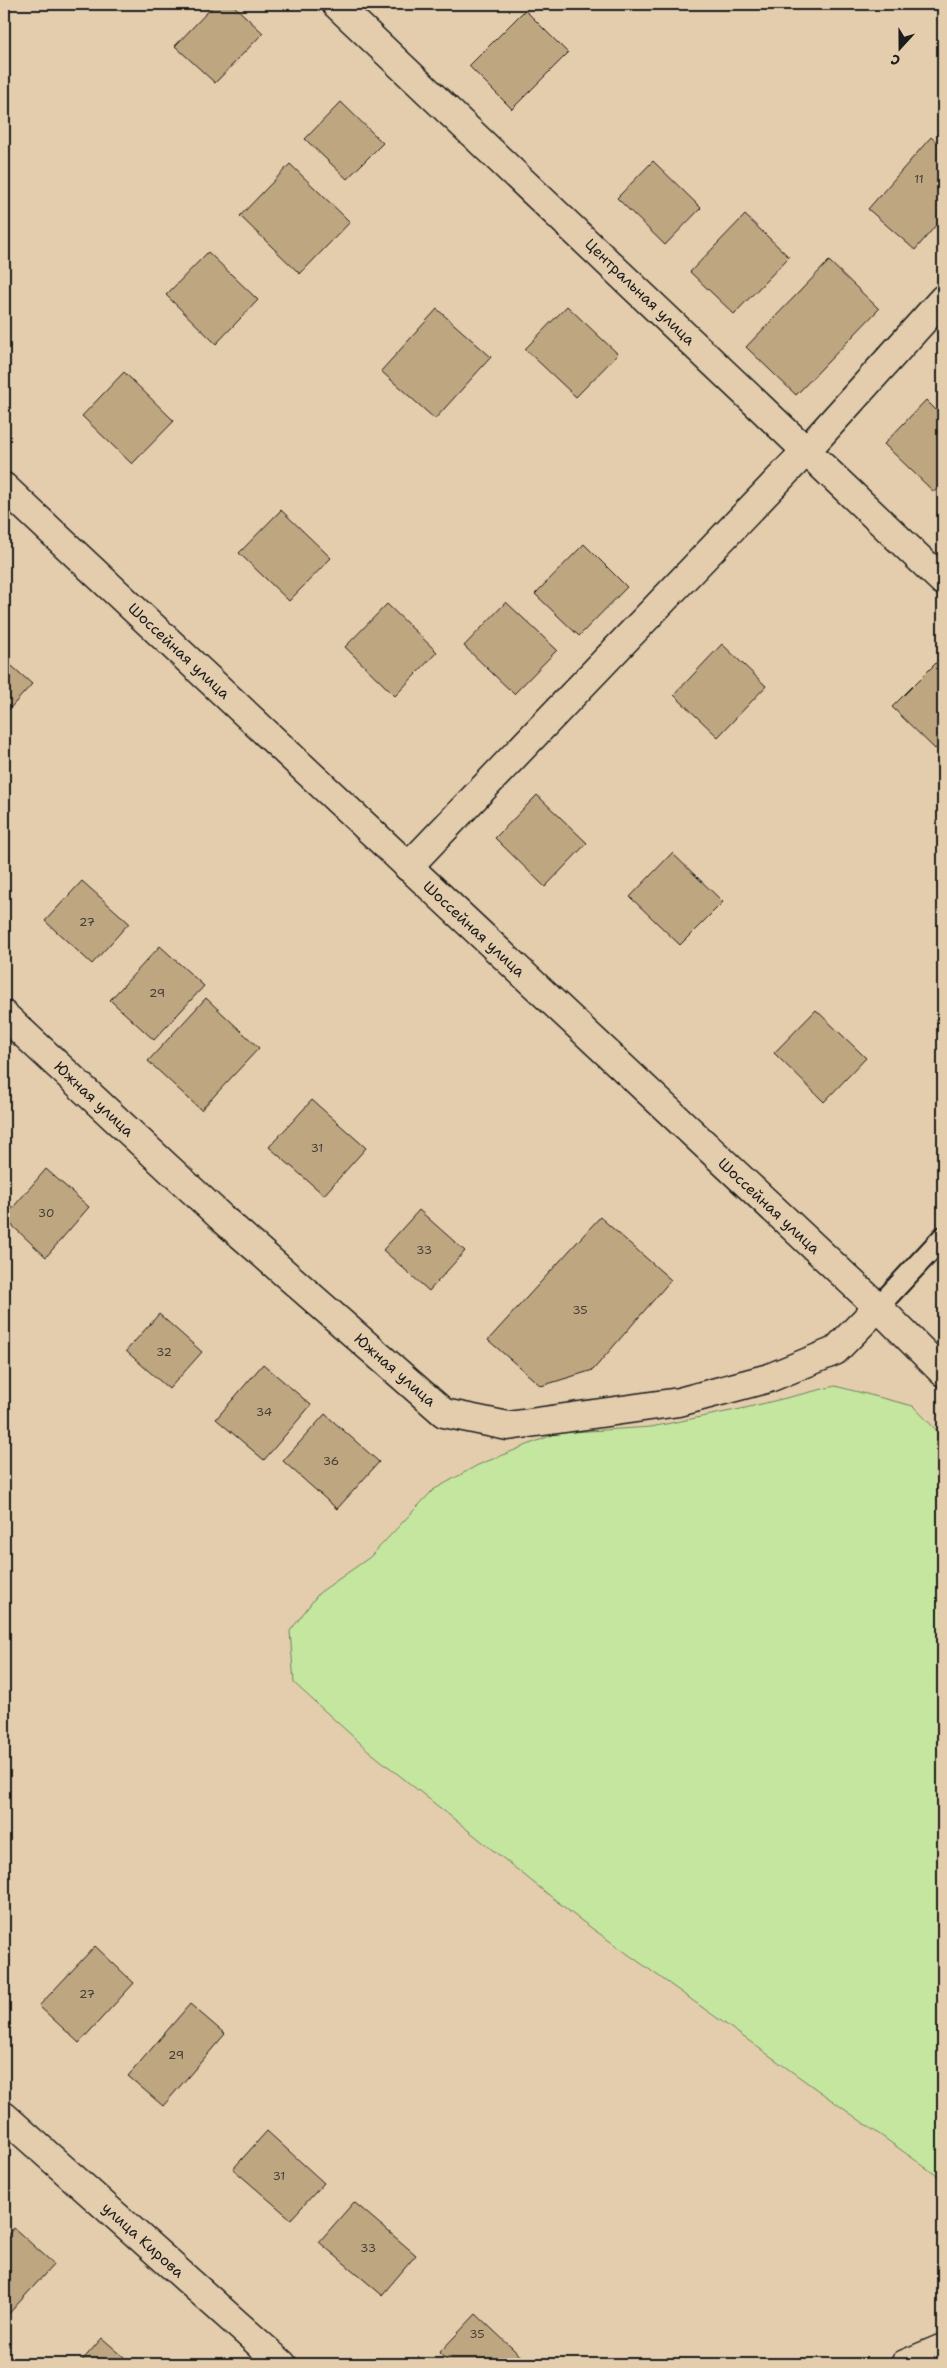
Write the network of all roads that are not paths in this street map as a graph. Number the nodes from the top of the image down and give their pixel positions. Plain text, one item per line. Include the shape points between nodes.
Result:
1 (336, 4) edge
2 (943, 300) edge
3 (806, 451) junction
4 (4, 486) edge
5 (943, 581) edge
6 (408, 867) junction
7 (4, 1015) edge
8 (943, 1237) edge
9 (878, 1307) junction
10 (943, 1372) edge
11 (4, 2116) edge
12 (943, 2348) edge
13 (282, 2364) edge
14 (905, 2364) edge

1 - 3 street, Центральная улица
2 - 3 street
3 - 5 street, Центральная улица
3 - 6 street
4 - 6 street, Шоссейная улица
6 - 9 street, Шоссейная улица
7 - 9 street, Южная улица via 223,1219 444,1413 508,1426 679,1402 769,1378 835,1351
8 - 9 lane
9 - 10 street, Шоссейная улица
11 - 13 street, улица Кирова
12 - 14 street

